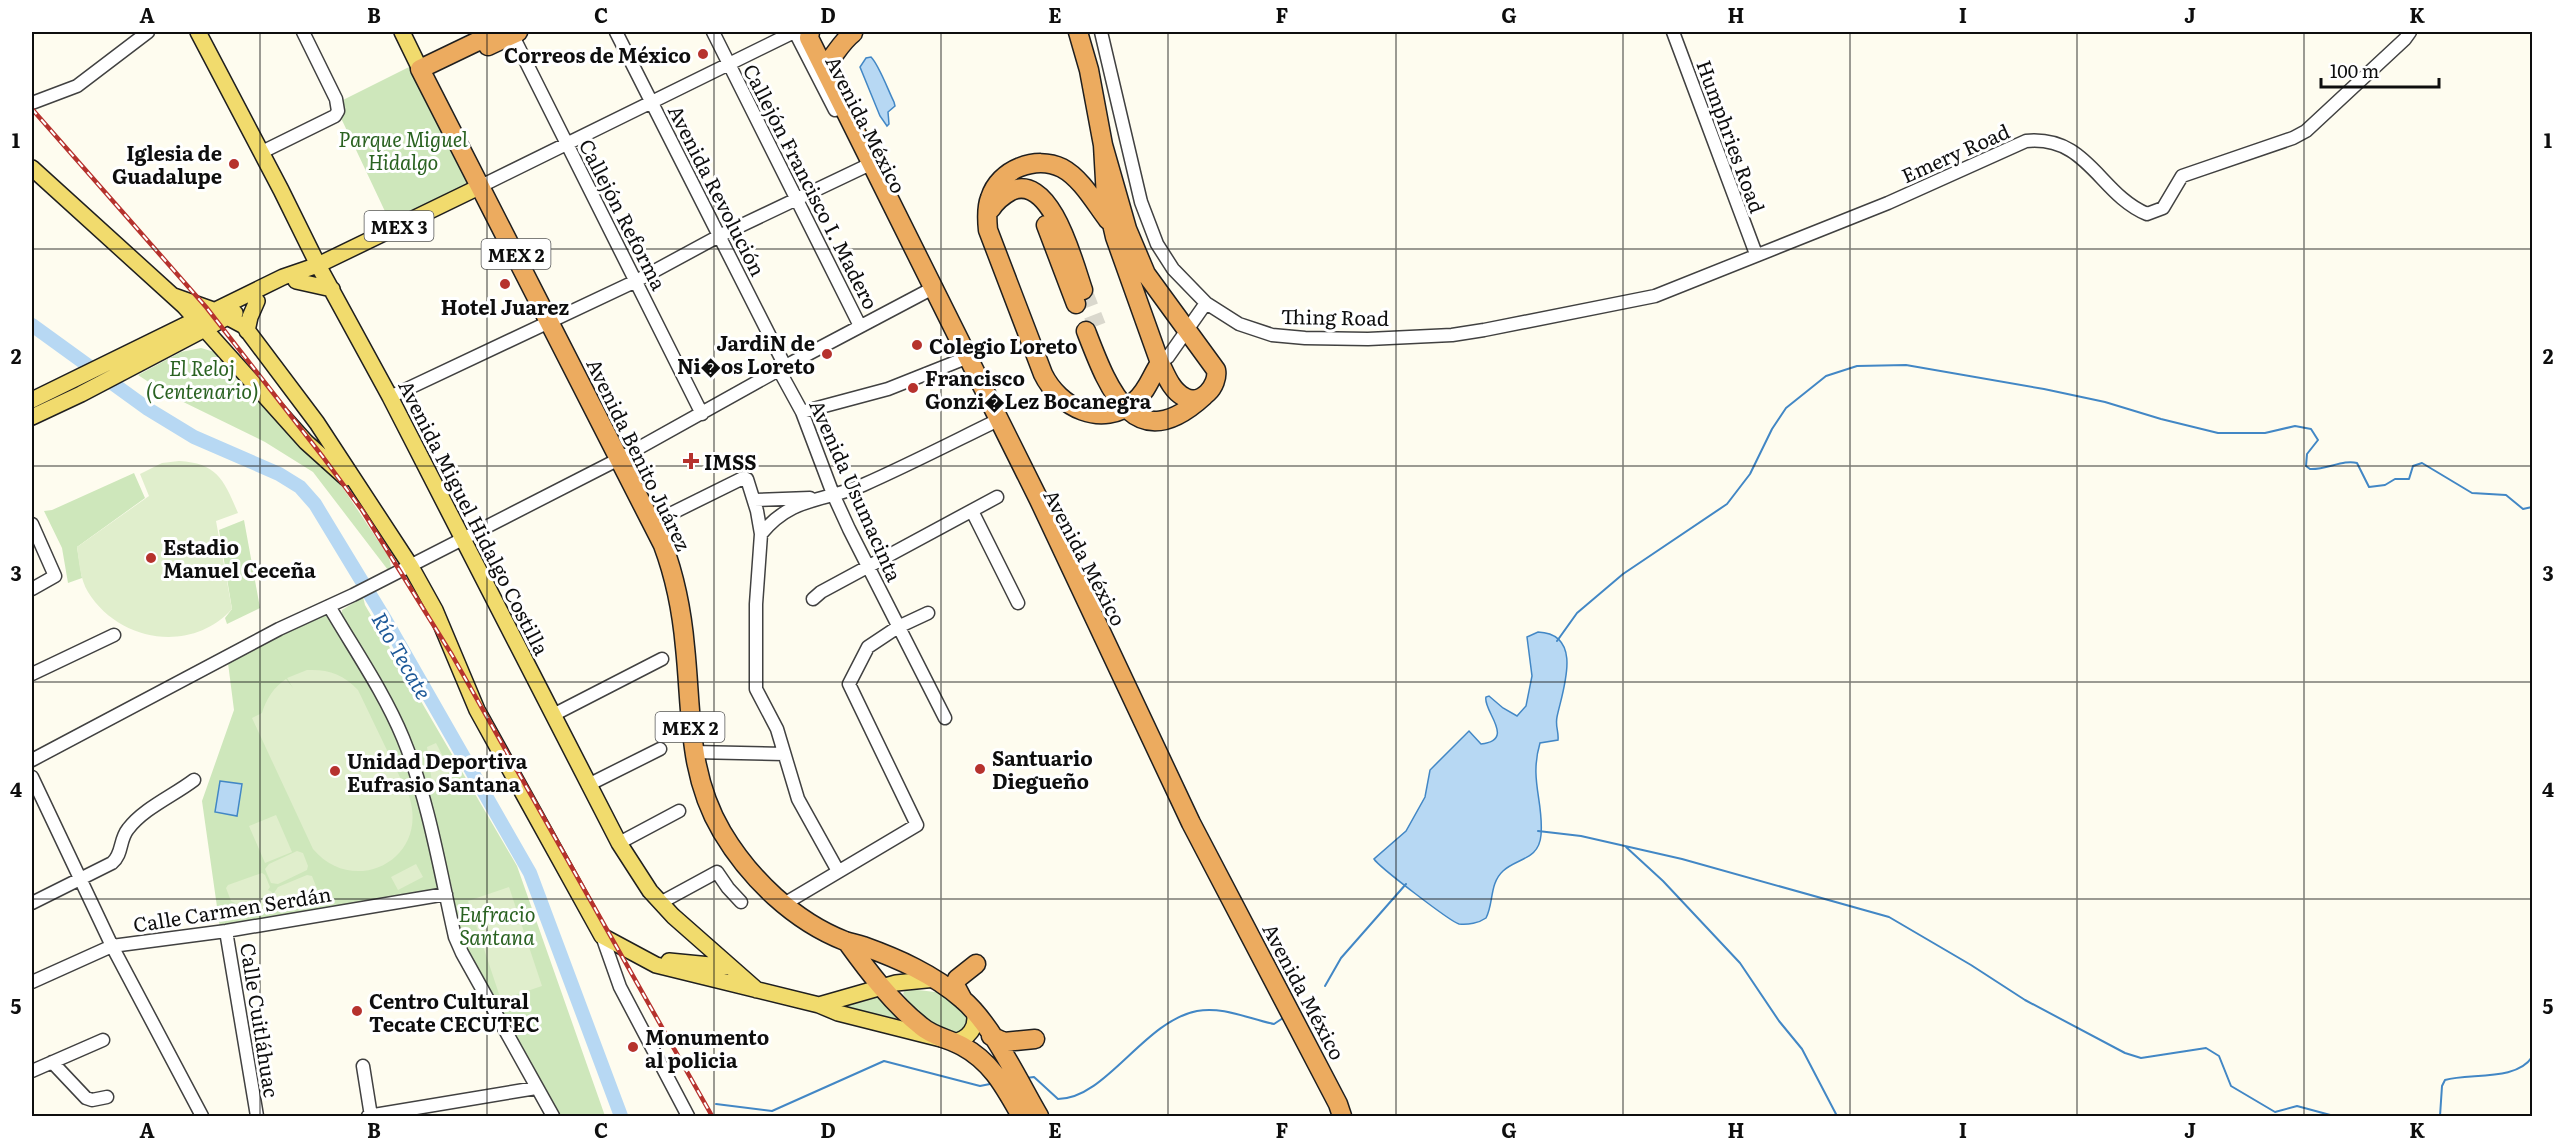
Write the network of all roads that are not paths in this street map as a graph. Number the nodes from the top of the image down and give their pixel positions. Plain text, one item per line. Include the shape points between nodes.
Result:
1 (148, 32) edge
2 (198, 32) edge
3 (303, 32) edge
4 (402, 32) edge
5 (509, 32) edge
6 (616, 32) edge
7 (713, 32) edge
8 (847, 32) edge
9 (1078, 32) edge
10 (1101, 32) edge
11 (1673, 32) edge
12 (2410, 32) edge
13 (804, 33) edge
14 (728, 63) junction
15 (824, 67) junction
16 (422, 73) junction
17 (652, 100) junction
18 (32, 103) edge
19 (566, 143) junction
20 (1103, 145) junction
21 (262, 152) junction
22 (864, 167) junction
23 (32, 168) edge
24 (481, 186) junction
25 (797, 199) junction
26 (987, 216) junction
27 (1112, 225) junction
28 (720, 236) junction
29 (1756, 254) junction
30 (318, 265) junction
31 (296, 281) junction
32 (636, 281) junction
33 (332, 290) junction
34 (930, 290) junction
35 (174, 296) junction
36 (1080, 297) tunnel mouth
37 (257, 301) junction
38 (1206, 303) junction
39 (222, 314) junction
40 (550, 321) junction
41 (200, 326) junction
42 (860, 326) junction
43 (1091, 328) tunnel mouth
44 (1186, 330) junction
45 (248, 331) junction
46 (961, 360) junction
47 (1160, 363) junction
48 (782, 368) junction
49 (1205, 395) junction
50 (390, 397) junction
51 (32, 400) edge
52 (1124, 407) junction
53 (802, 412) junction
54 (702, 414) junction
55 (32, 417) edge
56 (992, 423) junction
57 (619, 459) junction
58 (362, 492) junction
59 (833, 494) junction
60 (997, 497) dead end
61 (817, 498) junction
62 (754, 500) junction
63 (972, 511) junction
64 (652, 523) junction
65 (32, 524) edge
66 (761, 534) junction
67 (462, 538) junction
68 (410, 565) junction
69 (867, 567) junction
70 (32, 589) edge
71 (1083, 594) junction
72 (813, 599) dead end
73 (1018, 603) dead end
74 (329, 606) junction
75 (928, 613) dead end
76 (898, 627) junction
77 (114, 635) dead end
78 (662, 659) dead end
79 (32, 674) edge
80 (552, 715) junction
81 (945, 718) dead end
82 (660, 749) dead end
83 (693, 752) junction
84 (784, 754) junction
85 (32, 760) edge
86 (32, 777) edge
87 (194, 780) dead end
88 (588, 784) junction
89 (679, 811) dead end
90 (619, 843) junction
91 (838, 871) junction
92 (80, 880) junction
93 (446, 894) junction
94 (741, 902) dead end
95 (32, 903) edge
96 (660, 903) junction
97 (784, 904) junction
98 (226, 931) junction
99 (602, 936) junction
100 (847, 942) junction
101 (112, 946) junction
102 (645, 958) junction
103 (976, 964) dead end
104 (731, 967) junction
105 (936, 979) junction
106 (32, 982) edge
107 (884, 987) junction
108 (757, 990) junction
109 (819, 1005) junction
110 (968, 1006) junction
111 (992, 1036) junction
112 (1035, 1039) dead end
113 (103, 1040) dead end
114 (953, 1042) junction
115 (52, 1062) junction
116 (363, 1066) dead end
117 (32, 1071) edge
118 (536, 1088) junction
119 (107, 1097) dead end
120 (418, 1112) edge
121 (1345, 1112) edge
122 (202, 1116) edge
123 (257, 1116) edge
124 (373, 1116) edge
125 (553, 1116) edge
126 (688, 1116) edge
127 (1021, 1116) edge
128 (1039, 1116) edge

1 - 18 street via 76,86
2 - 21 main road, Avenida Miguel Hidalgo Costilla
3 - 21 street via 336,99 338,113
4 - 16 main road, Avenida Benito Juárez / MEX 2
5 - 16 highway
5 - 19 street, Callejón Reforma
6 - 17 street, Avenida Revolución
7 - 14 street, Callejón Francisco I. Madero
8 - 15 highway via 834,58
9 - 20 highway
10 - 38 street, Thing Road via 1148,226 1173,269
11 - 29 street, Humphries Road
12 - 29 street, Emery Road via 2306,131 2182,176 2163,208 2147,214 2134,209 2065,146 2025,141 1888,203
13 - 14 street
13 - 15 highway
13 - 22 street, Avenida México
14 - 17 street
14 - 25 street, Callejón Francisco I. Madero
15 - 34 highway
16 - 24 highway, Avenida Benito Juárez / MEX 2
17 - 19 street
17 - 28 street, Avenida Revolución
19 - 24 street
19 - 32 street, Callejón Reforma
20 - 27 highway
20 - 44 highway via 1127,229 1146,274
21 - 30 main road, Avenida Miguel Hidalgo Costilla
22 - 25 street
22 - 34 street, Avenida México
23 - 35 main road
24 - 30 main road, MEX 3
24 - 40 highway, Avenida Benito Juárez / MEX 2
25 - 28 street
25 - 42 street, Callejón Francisco I. Madero
26 - 27 highway via 998,183 1012,171 1038,162 1071,174
26 - 36 highway via 996,201 1024,188 1044,199 1053,213
26 - 52 highway via 988,230 1050,389 1078,410 1110,413
27 - 47 highway
28 - 32 street
28 - 48 street, Avenida Revolución
29 - 38 street, Thing Road via 1655,296 1452,334 1368,339 1272,335 1239,324
30 - 31 main road, MEX 3
30 - 33 main road, Avenida Miguel Hidalgo Costilla
30 - 39 main road, MEX 3 via 290,274
31 - 33 main road
31 - 37 main road, MEX 3
32 - 40 street
32 - 54 street, Callejón Reforma
33 - 50 main road, Avenida Miguel Hidalgo Costilla
34 - 42 street
34 - 46 street, Avenida México
34 - 71 highway via 1040,500
35 - 39 main road
35 - 41 main road
37 - 39 main road, MEX 3
37 - 45 main road
38 - 44 street
39 - 41 main road, MEX 3
39 - 45 main road
40 - 50 street
40 - 57 highway, Avenida Benito Juárez / MEX 2
41 - 51 main road, MEX 3 via 135,350
41 - 55 main road, MEX 3 via 149,359
41 - 58 main road via 306,442
42 - 48 street
43 - 52 highway via 1109,359 1113,390
44 - 47 street
44 - 49 highway via 1216,370 1215,385
45 - 58 main road via 317,423
46 - 53 street via 888,389
46 - 56 street, Avenida México
47 - 49 highway via 1167,379 1185,398
47 - 52 highway via 1149,386
48 - 53 street, Avenida Usumacinta
48 - 54 street
49 - 52 highway via 1192,408 1157,420 1135,417
50 - 67 main road, Avenida Miguel Hidalgo Costilla
53 - 59 street, Avenida Usumacinta
54 - 57 street
56 - 59 street via 864,484
56 - 71 street, Avenida México
57 - 64 highway, Avenida Benito Juárez / MEX 2
57 - 67 street
58 - 68 main road
59 - 61 street
59 - 69 street, Avenida Usumacinta
60 - 63 street
61 - 62 street
61 - 66 street via 777,517
62 - 64 street via 745,478
62 - 66 street
63 - 69 street
63 - 73 street
64 - 83 highway, Avenida Benito Juárez / MEX 2 via 670,567 683,626
65 - 70 street via 55,576
66 - 84 street via 756,688 777,729
67 - 68 street
67 - 80 main road, Avenida Miguel Hidalgo Costilla
68 - 74 street
68 - 99 main road via 435,610 477,710
69 - 72 street
69 - 76 street, Avenida Usumacinta
71 - 121 highway, Avenida México via 1191,823
74 - 85 street
74 - 93 street via 403,738
75 - 76 street
76 - 81 street, Avenida Usumacinta
76 - 91 street via 868,647 849,684 917,825
77 - 79 street
78 - 80 street
80 - 88 main road, Avenida Miguel Hidalgo Costilla
82 - 88 street
83 - 84 street
83 - 97 highway, Avenida Benito Juárez / MEX 2 via 703,791 722,832 750,872
84 - 91 street via 798,799
86 - 92 street
87 - 92 street via 128,829 112,863
88 - 90 main road, Avenida Miguel Hidalgo Costilla
89 - 90 street
90 - 96 main road, Avenida Miguel Hidalgo Costilla
91 - 97 street
92 - 95 street
92 - 101 street
93 - 98 street, Calle Carmen Serdán
93 - 118 street via 462,953
94 - 96 street via 717,872
96 - 104 main road, Avenida Miguel Hidalgo Costilla
97 - 100 highway, Avenida Benito Juárez / MEX 2 via 802,919
98 - 101 street, Calle Carmen Serdán
98 - 123 street, Calle Cuitláhuac
99 - 102 main road
99 - 126 street via 620,987
100 - 105 highway, MEX 2 via 910,964
100 - 107 highway, MEX 2
101 - 106 street, Calle Carmen Serdán
101 - 122 street
102 - 104 main road
102 - 108 main road via 671,970
103 - 110 highway via 955,985
104 - 108 main road, Avenida Miguel Hidalgo Costilla
105 - 107 main road
105 - 110 highway, MEX 2
107 - 109 main road
107 - 114 highway, MEX 2 via 921,1027
108 - 109 main road
109 - 114 main road
110 - 111 highway, MEX 2
110 - 114 main road via 975,1022 969,1035
111 - 112 highway via 1004,1042
111 - 128 highway, MEX 2
113 - 115 street
114 - 127 highway, MEX 2 via 993,1069
115 - 117 street
115 - 119 street via 87,1098
116 - 124 street
118 - 120 street
118 - 125 street
120 - 124 street

